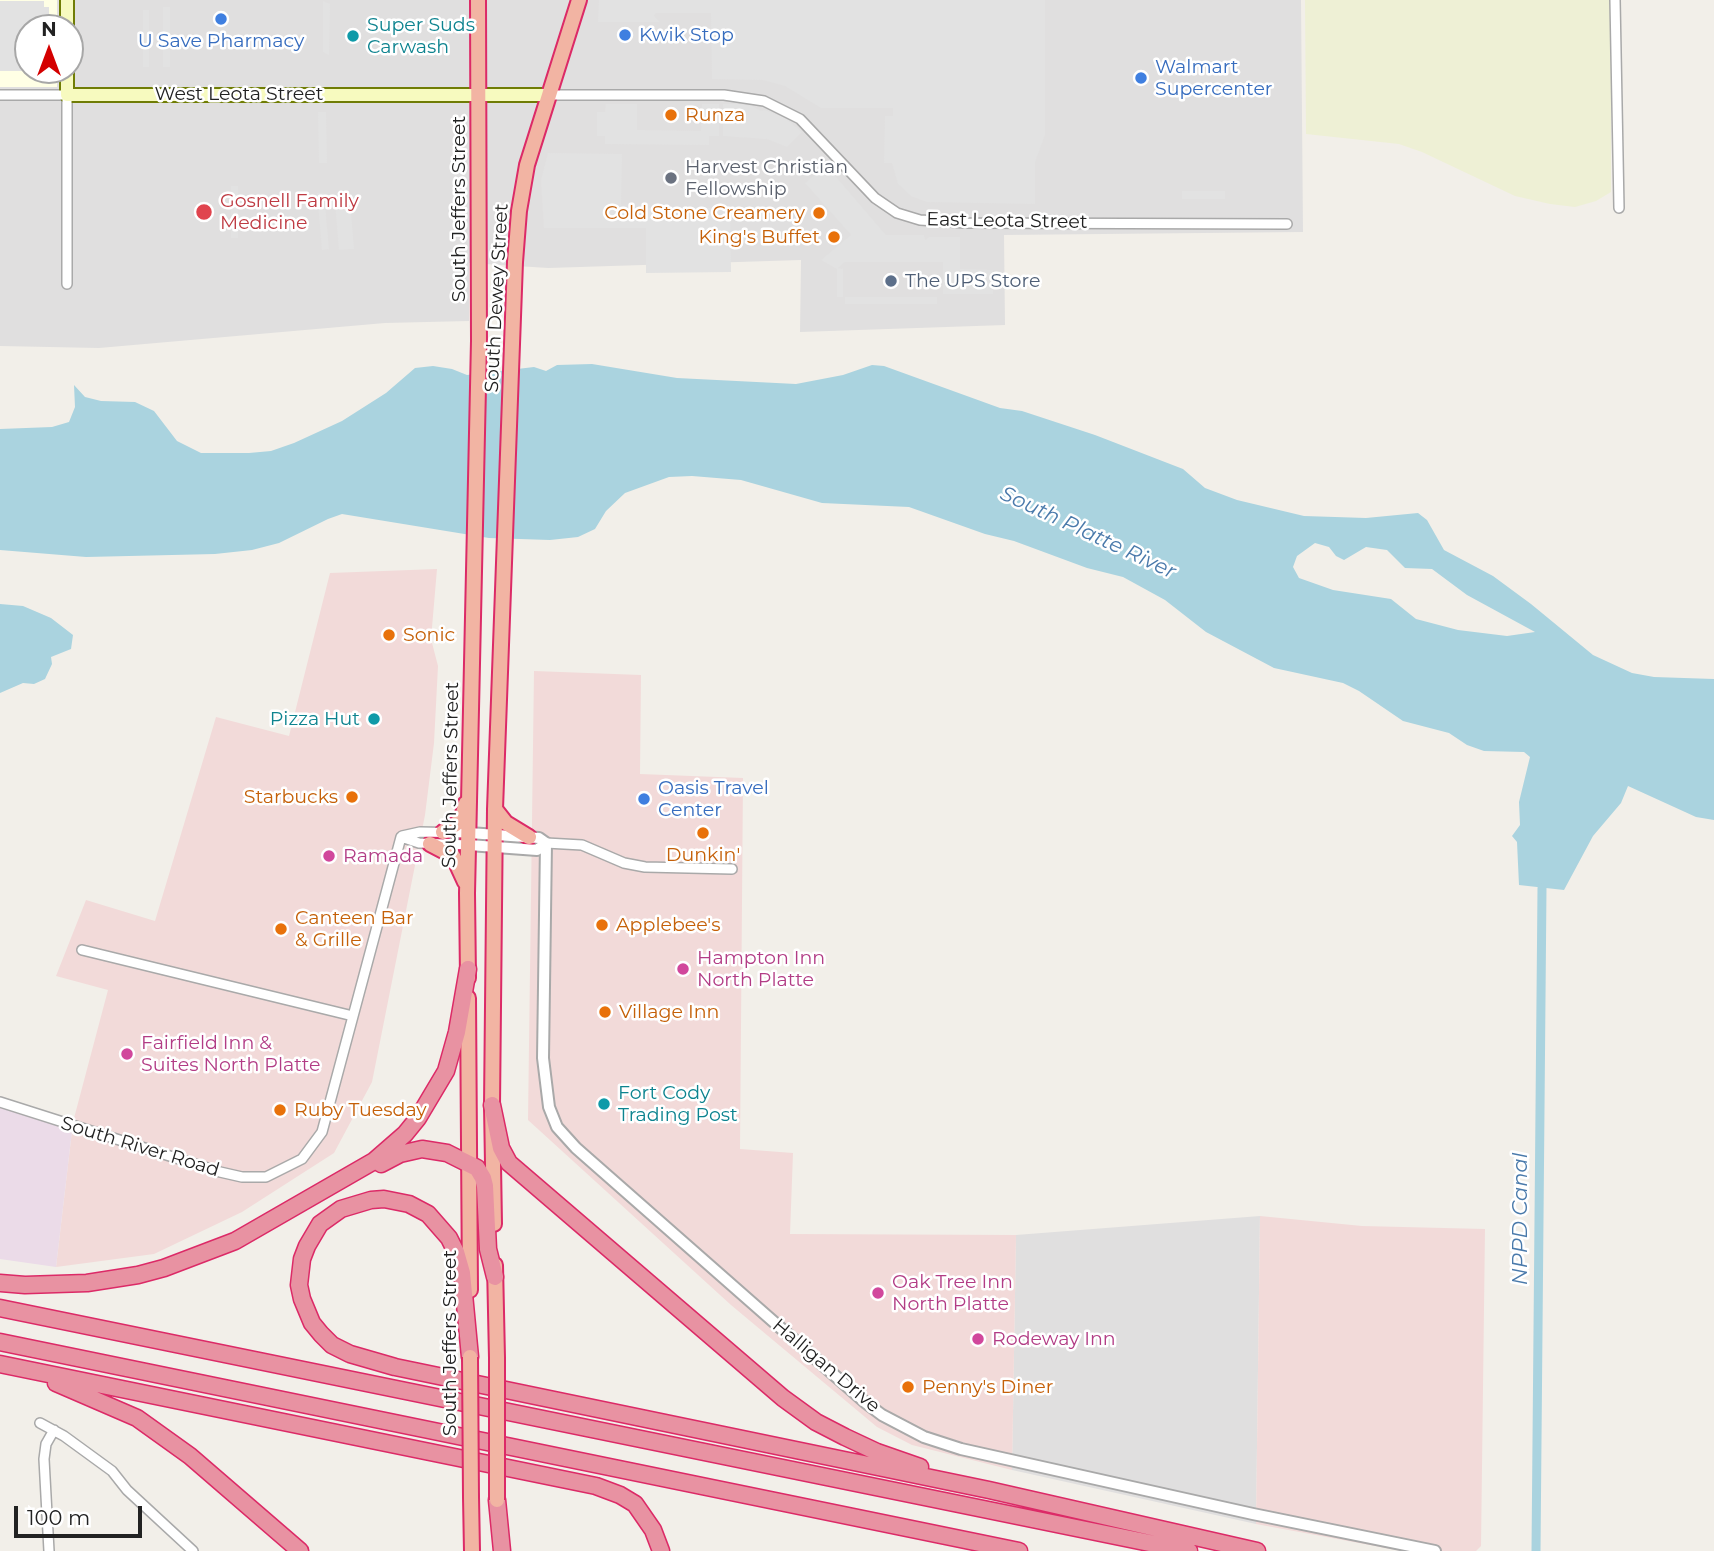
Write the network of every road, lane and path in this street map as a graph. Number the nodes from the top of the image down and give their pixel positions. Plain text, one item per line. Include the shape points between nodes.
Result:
1 (478, 0) edge
2 (579, 0) edge
3 (1615, 0) edge
4 (67, 84) edge
5 (0, 94) edge
6 (479, 94) junction
7 (67, 95) junction
8 (549, 95) junction
9 (1619, 208) dead end
10 (1287, 223) dead end
11 (67, 284) dead end
12 (470, 785) junction
13 (495, 809) junction
14 (443, 832) junction
15 (401, 837) junction
16 (528, 837) junction
17 (469, 839) junction
18 (495, 842) junction
19 (546, 843) junction
20 (430, 844) junction
21 (732, 869) dead end
22 (467, 893) junction
23 (82, 950) dead end
24 (468, 969) junction
25 (353, 1016) junction
26 (0, 1102) edge
27 (492, 1105) junction
28 (468, 1163) junction
29 (284, 1215) junction
30 (495, 1277) junction
31 (0, 1283) edge
32 (0, 1308) edge
33 (0, 1342) edge
34 (470, 1357) junction
35 (0, 1365) edge
36 (40, 1423) dead end
37 (54, 1430) junction
38 (989, 1490) junction
39 (497, 1500) joint
40 (49, 1551) edge
41 (192, 1551) edge
42 (300, 1551) edge
43 (472, 1551) edge
44 (500, 1551) edge
45 (661, 1551) edge
46 (1019, 1551) edge
47 (1189, 1551) edge
48 (1257, 1551) edge
49 (1436, 1551) edge

1 - 6 highway, South Jeffers Street
2 - 8 highway, South Dewey Street
3 - 9 street
4 - 7 main road
5 - 7 street, West Leota Street
6 - 7 main road, West Leota Street
6 - 8 main road, East Leota Street
6 - 12 highway, South Jeffers Street
7 - 11 street
8 - 10 street, East Leota Street via 724,95 764,101 800,119 875,198 920,220
8 - 13 highway, South Dewey Street via 532,147 519,211 515,262
12 - 14 highway via 462,817
12 - 17 highway, South Jeffers Street
13 - 16 highway via 506,823
13 - 18 highway
14 - 15 street
14 - 17 street
15 - 20 street
15 - 25 street
16 - 18 street
16 - 19 street
17 - 18 street
17 - 20 street
17 - 22 highway, South Jeffers Street
18 - 19 street via 537,849
18 - 27 highway
19 - 21 street via 582,845 645,867
19 - 49 street, Halligan Drive via 544,1058 549,1107 557,1127 576,1149 866,1403 924,1437 961,1448
20 - 22 highway via 453,856
22 - 24 highway, South Jeffers Street
23 - 25 street
24 - 28 highway, South Jeffers Street
24 - 29 highway via 450,1060 430,1102 405,1134 374,1161
25 - 26 street, South River Road via 322,1132 302,1159 266,1177 220,1172
27 - 30 highway
27 - 38 highway via 500,1148 509,1163 783,1398 816,1422 877,1452
28 - 29 highway via 438,1151 407,1152
28 - 30 highway via 483,1178 488,1249
28 - 34 highway, South Jeffers Street
29 - 31 highway via 223,1246 138,1275 55,1284
30 - 39 highway, bridge
32 - 47 highway
33 - 46 highway
34 - 38 highway via 456,1252 428,1214 409,1204 371,1200 341,1209 320,1224 302,1259 302,1299 321,1334 350,1354
34 - 43 highway, South Jeffers Street, bridge
35 - 42 highway via 65,1386 137,1418 190,1456
35 - 45 highway via 596,1486 635,1504
36 - 37 street
37 - 40 street via 44,1459
37 - 41 street via 112,1471
38 - 48 highway
39 - 44 highway

